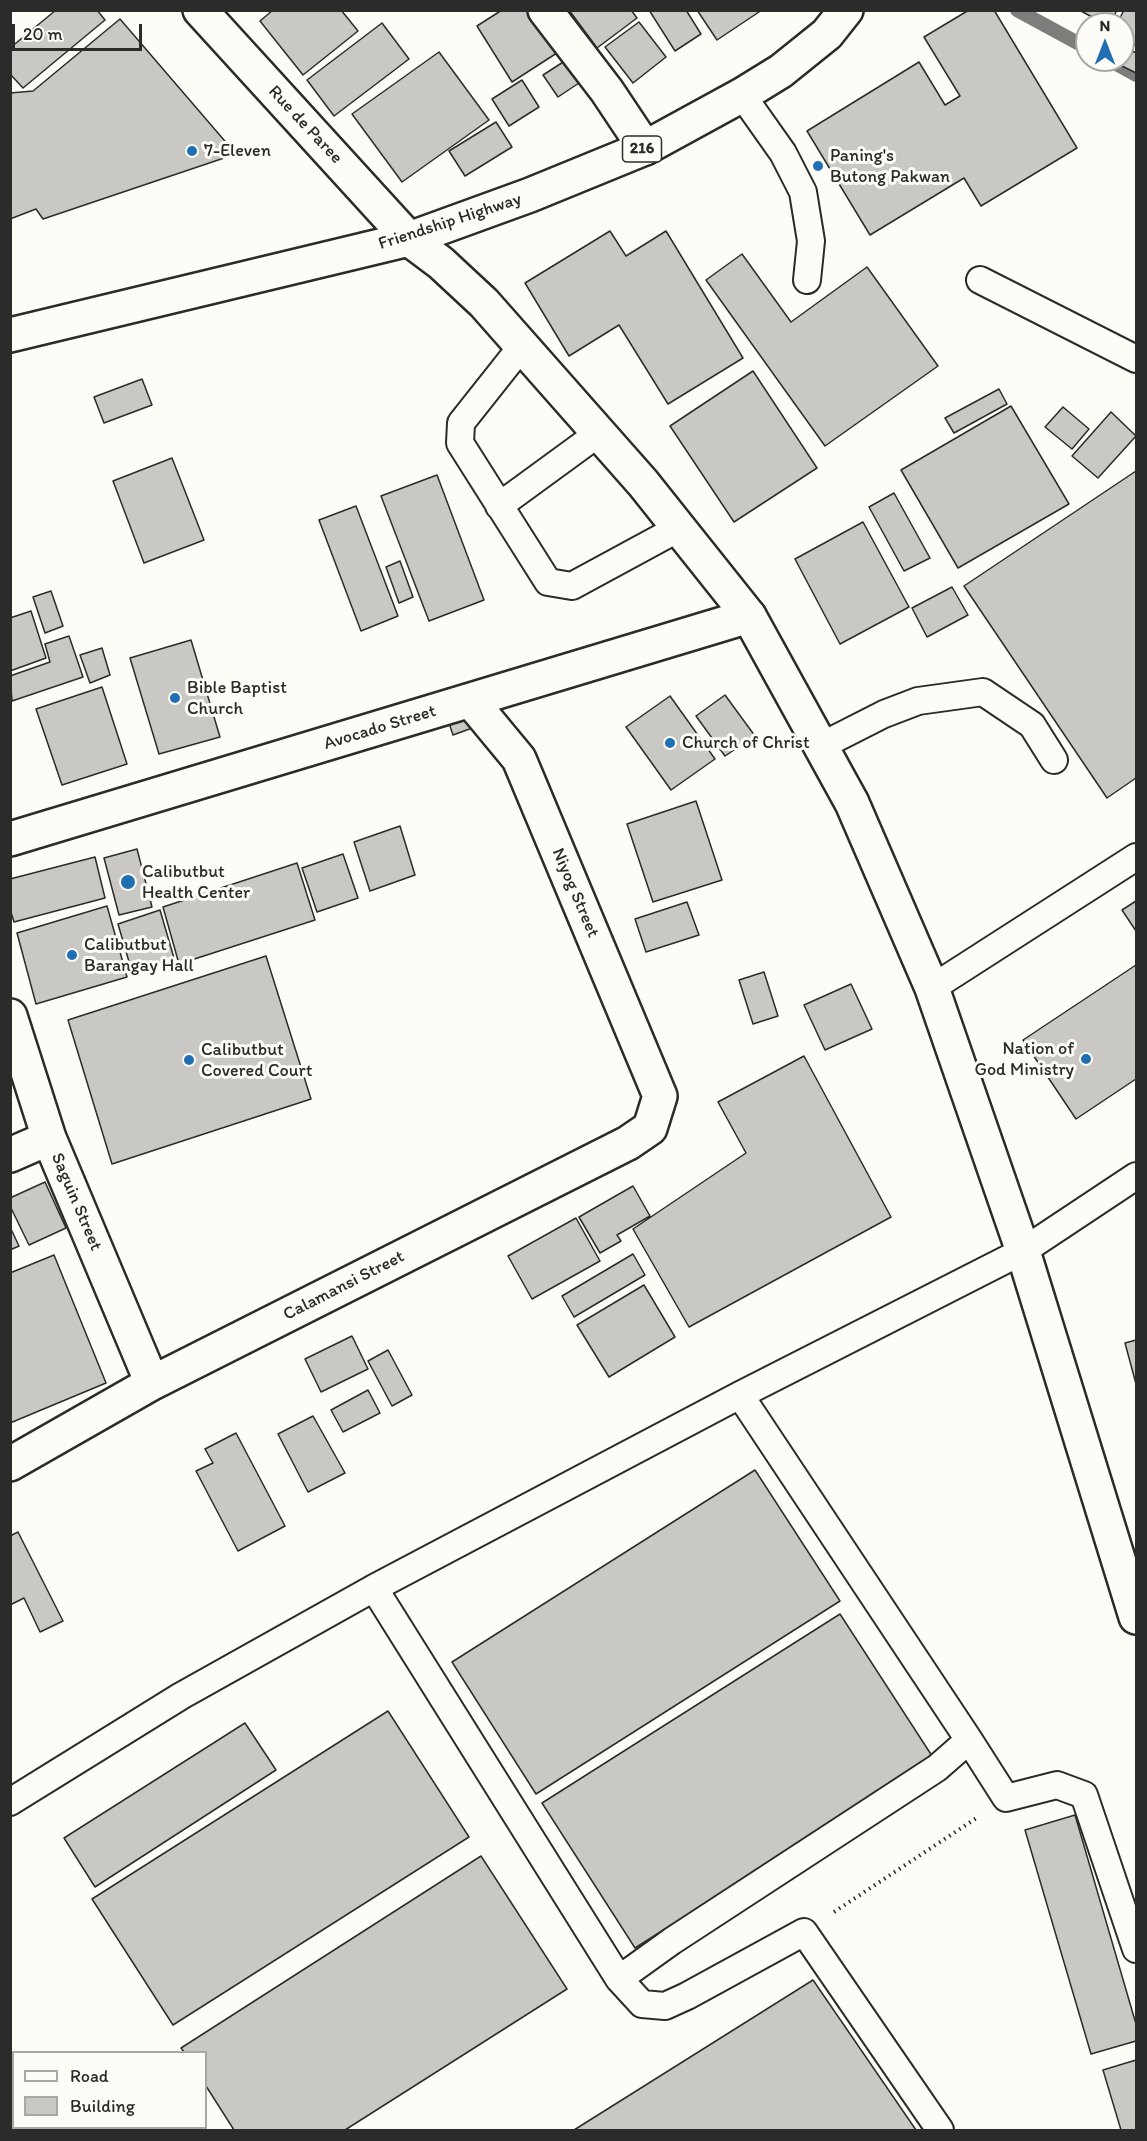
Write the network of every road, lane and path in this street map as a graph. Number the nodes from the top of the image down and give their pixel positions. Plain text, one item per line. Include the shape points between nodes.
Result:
1 (200, 10) edge
2 (545, 10) edge
3 (846, 10) edge
4 (742, 95) junction
5 (645, 148) junction
6 (410, 239) junction
7 (807, 280) dead end
8 (980, 280) dead end
9 (10, 335) edge
10 (522, 346) junction
11 (1137, 359) edge
12 (599, 433) junction
13 (499, 506) junction
14 (679, 528) junction
15 (749, 616) junction
16 (471, 701) junction
17 (821, 746) junction
18 (1054, 760) dead end
19 (10, 839) edge
20 (1137, 856) edge
21 (932, 988) junction
22 (10, 1016) edge
23 (660, 1096) joint
24 (49, 1138) junction
25 (10, 1155) edge
26 (1137, 1176) edge
27 (1023, 1251) junction
28 (152, 1383) junction
29 (740, 1395) junction
30 (10, 1464) edge
31 (374, 1588) junction
32 (1137, 1617) edge
33 (969, 1740) junction
34 (1006, 1798) junction
35 (10, 1802) edge
36 (804, 1932) junction
37 (1137, 1949) edge
38 (619, 1979) junction
39 (940, 2130) edge

1 - 6 street, Rue de Paree
2 - 5 street
3 - 4 street, Friendship Highway / 216 via 827,34 781,71
4 - 5 street, Friendship Highway / 216
4 - 7 lane via 783,153 803,192 812,241
5 - 6 street, Friendship Highway / 216
6 - 9 street, Friendship Highway / 216
6 - 10 street, Rue de Paree via 484,303
8 - 11 lane
10 - 12 street, Rue de Paree
10 - 13 lane via 461,423 460,443
12 - 13 lane
12 - 14 street, Rue de Paree
13 - 14 lane via 548,582 572,586
14 - 15 street, Rue de Paree
15 - 16 street, Avocado Street
15 - 17 street, Rue de Paree
16 - 19 street, Avocado Street
16 - 23 street, Niyog Street via 519,759
17 - 18 lane via 918,701 983,692 1032,725
17 - 21 street, Rue de Paree via 852,803
20 - 21 lane
21 - 27 street, Rue de Paree
22 - 24 street, Saguin Street
23 - 28 street, Calamansi Street via 650,1128 628,1143
24 - 25 street
24 - 28 street, Saguin Street
26 - 27 lane
27 - 29 lane
27 - 32 street, Rue de Paree
28 - 30 street, Calamansi Street
29 - 31 lane
29 - 33 lane
31 - 35 lane via 181,1696
31 - 38 lane
33 - 34 lane
33 - 38 lane via 937,1768
34 - 36 path
34 - 37 lane via 1057,1785 1084,1795
36 - 38 lane via 665,2006 642,2004
36 - 39 lane

